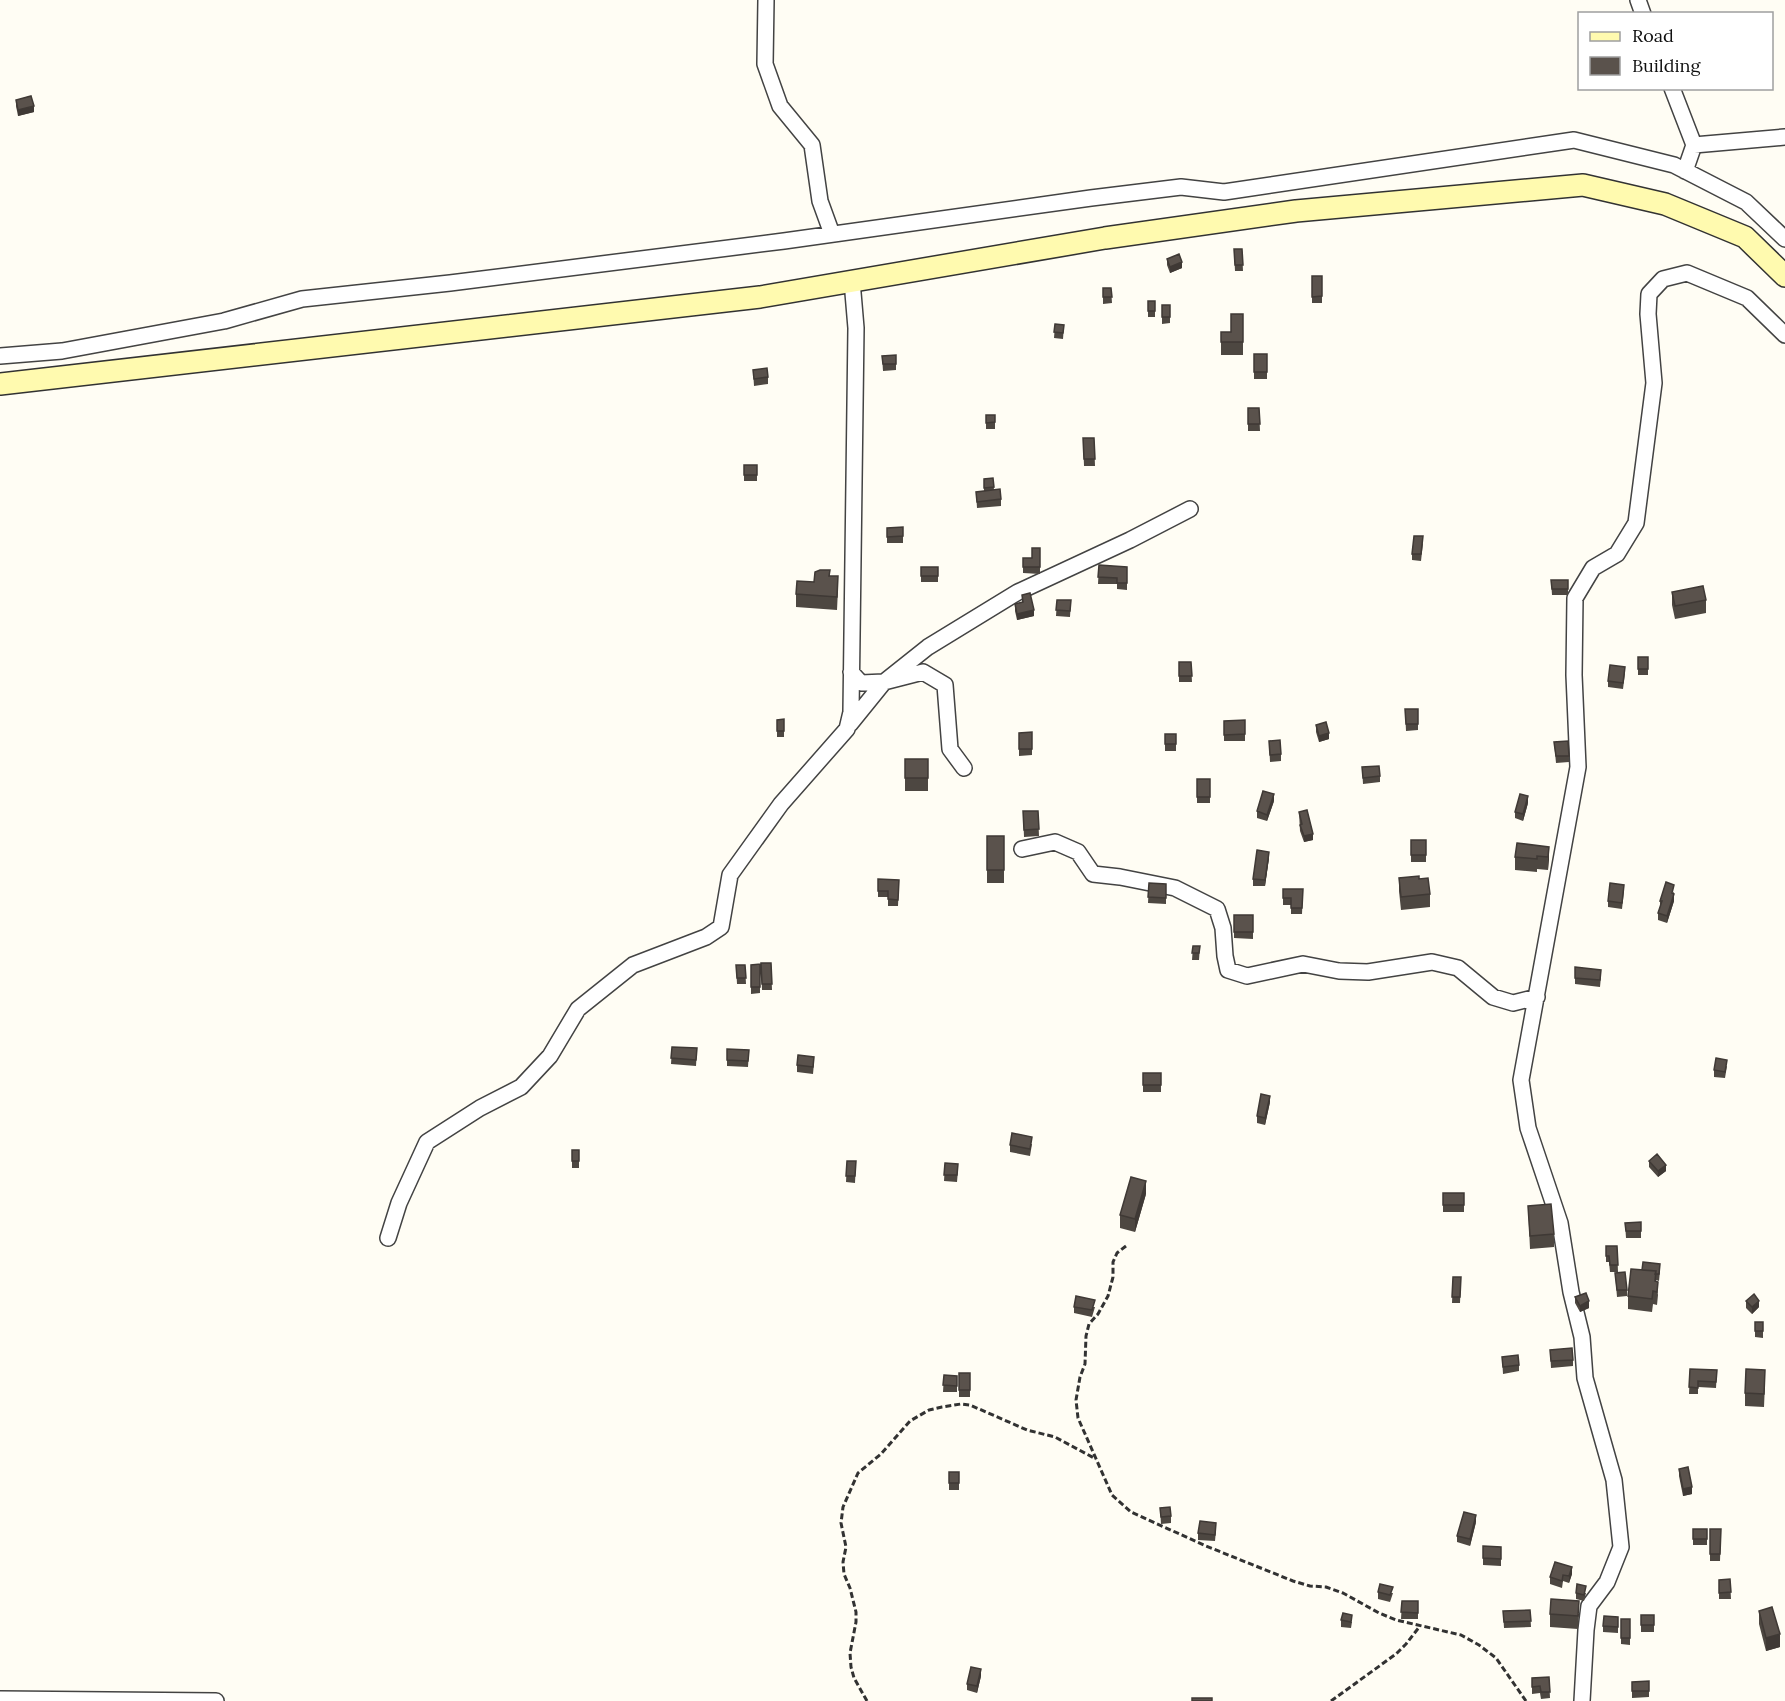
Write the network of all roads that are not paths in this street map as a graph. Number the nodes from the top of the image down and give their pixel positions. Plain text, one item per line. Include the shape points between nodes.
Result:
1 (766, 0) edge
2 (1673, 90) edge
3 (1785, 137) edge
4 (1694, 145) junction
5 (1685, 171) junction
6 (832, 234) junction
7 (1785, 239) edge
8 (1785, 276) edge
9 (852, 281) junction
10 (1785, 335) edge
11 (0, 356) edge
12 (0, 384) edge
13 (1190, 509) dead end
14 (851, 672) junction
15 (884, 682) junction
16 (847, 729) junction
17 (964, 768) dead end
18 (1022, 849) dead end
19 (1537, 998) junction
20 (388, 1238) dead end
21 (0, 1699) edge
22 (216, 1701) edge
23 (1582, 1701) edge

1 - 6 street via 765,64 780,106 812,145 820,201
2 - 4 street
3 - 4 street
4 - 5 street
5 - 6 street via 1574,140 1224,192 1181,187
5 - 7 street via 1746,202
6 - 11 street via 302,299 224,321 62,351
8 - 9 street via 1745,237 1665,204 1583,185 1296,211 1105,238
9 - 12 street via 760,297
9 - 14 street via 856,328
10 - 19 street via 1747,298 1687,273 1663,279 1648,294 1654,382 1636,523 1617,554 1593,568 1575,598 1578,767
13 - 15 street via 1018,592 928,646
14 - 15 street via 861,683
14 - 16 street
15 - 16 street
15 - 17 street via 923,672 945,685 950,749
16 - 20 street via 782,804 730,875 722,927 633,965 578,1009 550,1056 521,1087 427,1142
18 - 19 street via 1055,842 1078,852 1093,874 1175,888 1217,909 1228,970 1247,976 1303,964 1368,972 1432,962 1458,968 1493,997 1513,1003
19 - 23 street via 1521,1080 1525,1109 1560,1223 1582,1337 1585,1378 1614,1480 1621,1547 1607,1582 1590,1606
21 - 22 street

